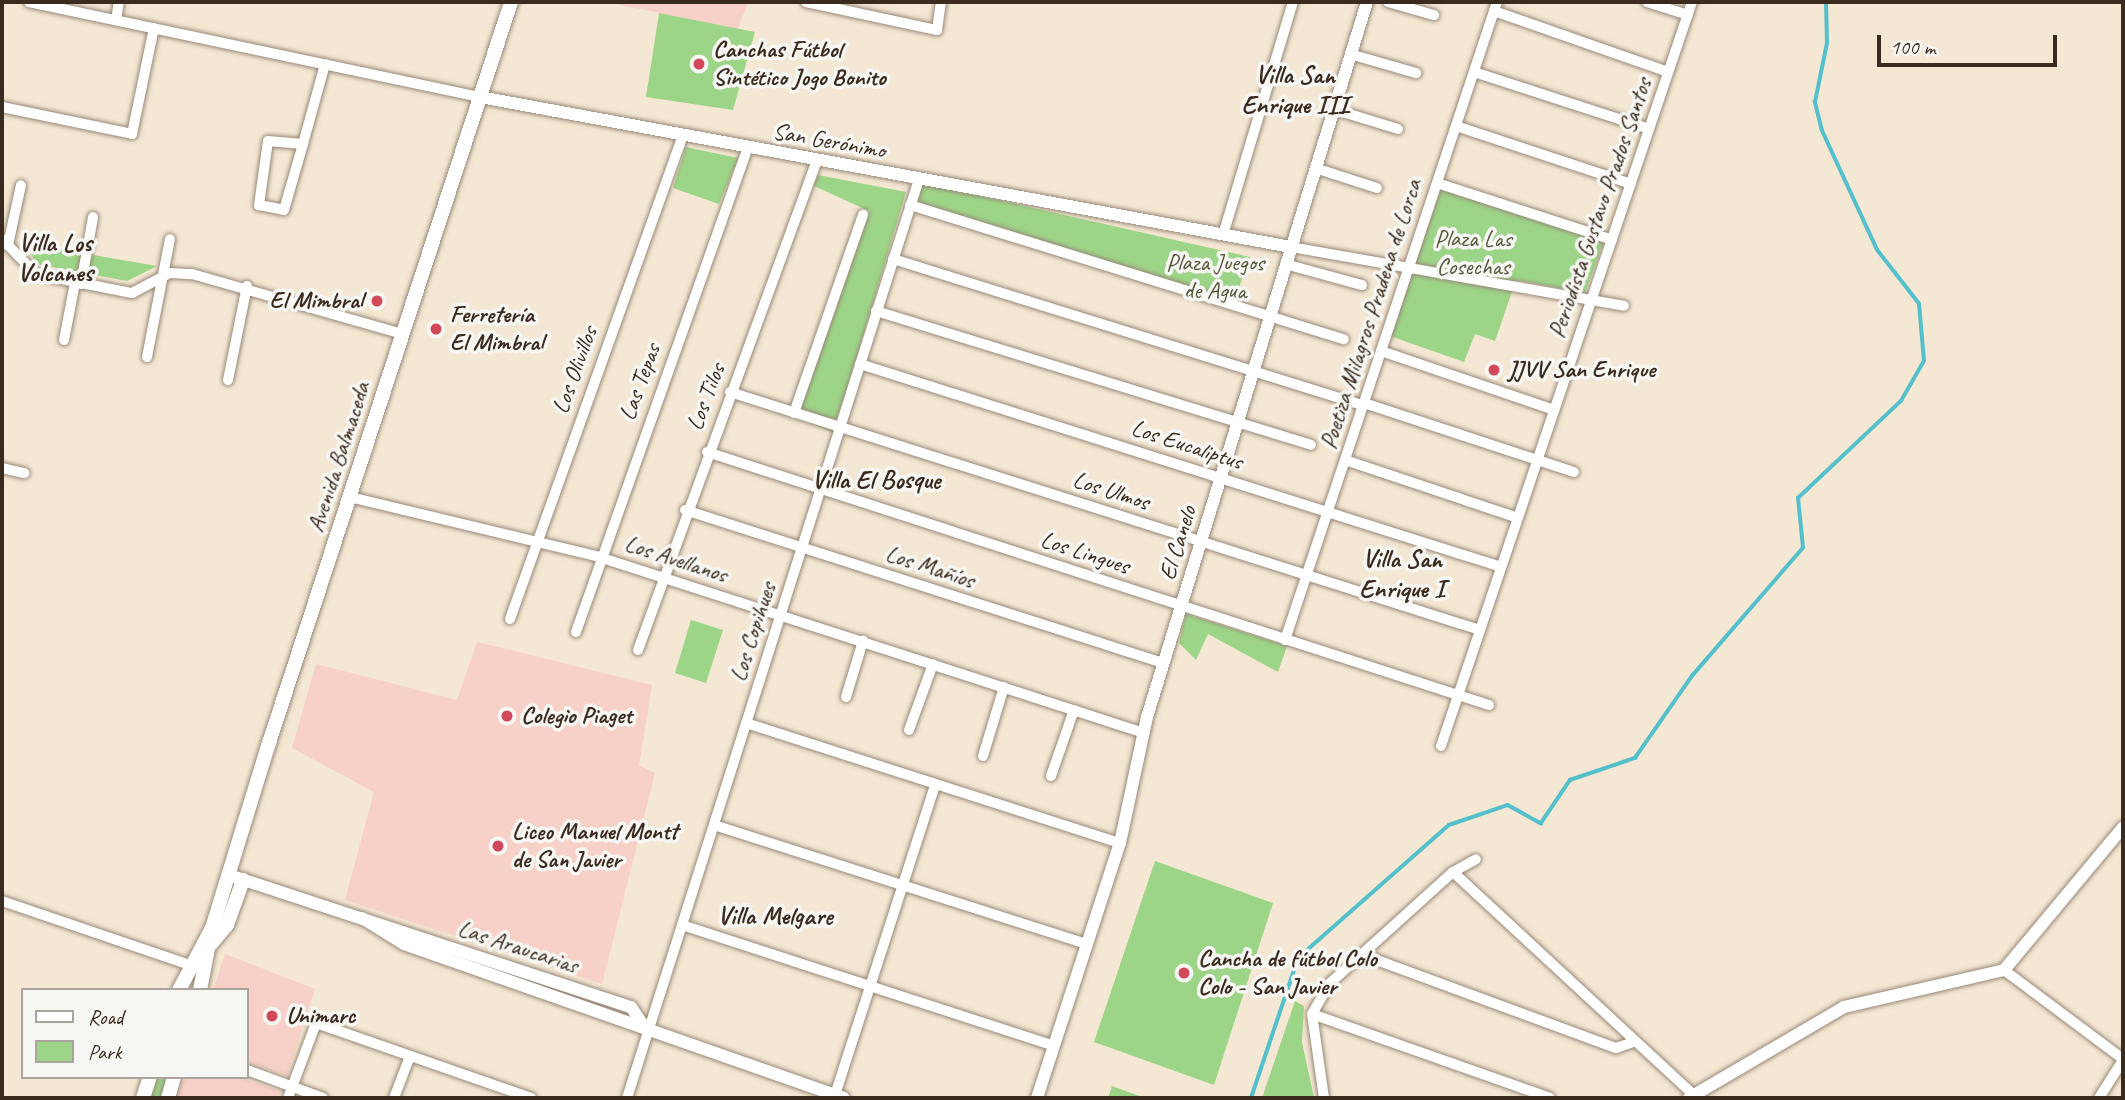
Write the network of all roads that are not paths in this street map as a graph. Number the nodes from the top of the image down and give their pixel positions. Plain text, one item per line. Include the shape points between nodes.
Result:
1 (29, 2) edge
2 (119, 2) edge
3 (511, 2) edge
4 (806, 2) edge
5 (941, 2) edge
6 (1293, 2) edge
7 (1367, 2) edge
8 (1388, 2) edge
9 (1647, 2) edge
10 (1692, 2) edge
11 (1496, 6) edge
12 (1434, 15) dead end
13 (1688, 16) junction
14 (116, 20) junction
15 (154, 28) junction
16 (1350, 54) junction
17 (325, 65) junction
18 (1474, 72) junction
19 (1668, 72) junction
20 (1416, 73) dead end
21 (480, 97) junction
22 (2, 107) edge
23 (1333, 109) junction
24 (1456, 126) junction
25 (1398, 129) dead end
26 (1649, 129) junction
27 (683, 135) junction
28 (303, 144) junction
29 (748, 147) junction
30 (817, 160) junction
31 (1315, 168) junction
32 (919, 179) junction
33 (1437, 183) junction
34 (1631, 184) junction
35 (21, 185) dead end
36 (1377, 188) dead end
37 (910, 205) junction
38 (863, 215) dead end
39 (93, 217) dead end
40 (1223, 234) junction
41 (170, 239) dead end
42 (1612, 240) junction
43 (5, 242) edge
44 (1291, 247) junction
45 (893, 259) junction
46 (1285, 264) junction
47 (1409, 268) junction
48 (163, 277) junction
49 (78, 283) junction
50 (1362, 285) dead end
51 (247, 286) junction
52 (1591, 301) junction
53 (1624, 306) dead end
54 (876, 311) junction
55 (1269, 317) junction
56 (402, 334) junction
57 (1344, 339) dead end
58 (64, 340) dead end
59 (1381, 351) junction
60 (147, 357) dead end
61 (860, 364) junction
62 (1253, 371) junction
63 (228, 380) dead end
64 (730, 392) junction
65 (1364, 404) junction
66 (1554, 410) junction
67 (794, 413) junction
68 (1237, 423) junction
69 (840, 427) junction
70 (1311, 445) dead end
71 (707, 452) junction
72 (1345, 460) junction
73 (1537, 460) junction
74 (2, 468) edge
75 (1574, 472) dead end
76 (24, 474) dead end
77 (1220, 478) junction
78 (820, 489) junction
79 (350, 497) junction
80 (685, 510) junction
81 (1328, 512) junction
82 (1518, 518) junction
83 (536, 540) junction
84 (1200, 541) junction
85 (801, 548) junction
86 (600, 557) junction
87 (1501, 567) junction
88 (1307, 575) junction
89 (661, 577) junction
90 (1181, 606) junction
91 (780, 614) junction
92 (510, 620) dead end
93 (1480, 630) junction
94 (576, 632) dead end
95 (1285, 640) junction
96 (863, 641) junction
97 (638, 650) dead end
98 (1163, 663) junction
99 (933, 664) junction
100 (1004, 687) junction
101 (1458, 695) junction
102 (846, 697) dead end
103 (1489, 705) dead end
104 (1074, 710) junction
105 (746, 723) junction
106 (909, 730) dead end
107 (1144, 733) junction
108 (1441, 746) dead end
109 (984, 757) dead end
110 (1051, 776) dead end
111 (935, 786) junction
112 (713, 825) junction
113 (2123, 827) edge
114 (1119, 843) junction
115 (1476, 859) dead end
116 (1453, 872) junction
117 (228, 875) junction
118 (243, 880) junction
119 (904, 886) junction
120 (2, 901) edge
121 (362, 918) junction
122 (682, 925) junction
123 (212, 928) junction
124 (211, 944) junction
125 (1087, 944) junction
126 (1363, 955) junction
127 (187, 964) junction
128 (2004, 970) junction
129 (180, 988) edge
130 (200, 988) edge
131 (869, 988) junction
132 (1312, 1014) junction
133 (648, 1033) junction
134 (1633, 1042) junction
135 (1054, 1046) junction
136 (410, 1056) junction
137 (2123, 1059) edge
138 (248, 1070) edge
139 (149, 1079) edge
140 (173, 1079) edge
141 (293, 1086) junction
142 (1325, 1096) edge
143 (839, 1097) edge
144 (1692, 1097) edge
145 (142, 1098) edge
146 (168, 1098) edge
147 (289, 1098) edge
148 (323, 1098) edge
149 (394, 1098) edge
150 (531, 1098) edge
151 (627, 1098) edge
152 (1037, 1098) edge
153 (1337, 1098) edge
154 (1550, 1098) edge
155 (2099, 1098) edge

1 - 14 street, San Gerónimo
2 - 14 street
3 - 21 main road, Avenida Balmaceda
4 - 5 street via 937,30
6 - 40 street
7 - 16 street, El Canelo
8 - 12 street
9 - 13 street
10 - 13 street, Periodista Gustavo Prados Santos
11 - 18 street, Poetiza Milagros Pradena de Lorca
11 - 19 street
13 - 19 street, Periodista Gustavo Prados Santos
14 - 15 street, San Gerónimo
15 - 17 street, San Gerónimo
15 - 22 street via 132,134
16 - 20 street
16 - 23 street, El Canelo
17 - 21 street, San Gerónimo
17 - 28 street
18 - 24 street, Poetiza Milagros Pradena de Lorca
18 - 26 street
19 - 26 street, Periodista Gustavo Prados Santos
21 - 27 street, San Gerónimo
21 - 56 main road, Avenida Balmaceda
23 - 25 street
23 - 31 street, El Canelo
24 - 33 street, Poetiza Milagros Pradena de Lorca
24 - 34 street
26 - 34 street, Periodista Gustavo Prados Santos
27 - 29 street, San Gerónimo
27 - 83 street, Los Olivillos
28 - 28 street via 268,141 259,205 284,211
29 - 30 street, San Gerónimo
29 - 86 street, Las Tepas
30 - 32 street, San Gerónimo
30 - 64 street, Los Tilos
31 - 36 street
31 - 44 street, El Canelo
32 - 37 street, Los Copihues
32 - 40 street, San Gerónimo
33 - 42 street
33 - 47 street, Poetiza Milagros Pradena de Lorca
34 - 42 street, Periodista Gustavo Prados Santos
35 - 43 street
37 - 45 street, Los Copihues
37 - 55 street
38 - 67 street
39 - 49 street
40 - 44 street, San Gerónimo
41 - 48 street
42 - 52 street, Periodista Gustavo Prados Santos
43 - 49 street via 36,274
44 - 46 street, El Canelo
44 - 47 street, San Gerónimo
45 - 54 street, Los Copihues
45 - 62 street
46 - 50 street
46 - 55 street, El Canelo
47 - 52 street, San Gerónimo
47 - 59 street, Poetiza Milagros Pradena de Lorca
48 - 49 street via 132,293
48 - 51 street via 192,274
48 - 60 street
49 - 58 street
51 - 56 street
51 - 63 street
52 - 53 street, San Gerónimo
52 - 66 street, Periodista Gustavo Prados Santos
54 - 61 street, Los Copihues
54 - 68 street
55 - 57 street
55 - 62 street, El Canelo
56 - 79 main road, Avenida Balmaceda
59 - 65 street, Poetiza Milagros Pradena de Lorca
59 - 66 street
61 - 69 street, Los Copihues
61 - 77 street, Los Eucaliptus
62 - 65 street
62 - 68 street, El Canelo
64 - 67 street, Los Ulmos
64 - 71 street, Los Tilos
65 - 72 street, Poetiza Milagros Pradena de Lorca
65 - 73 street
66 - 73 street, Periodista Gustavo Prados Santos
67 - 69 street, Los Ulmos
68 - 70 street
68 - 77 street, El Canelo
69 - 78 street, Los Copihues
69 - 84 street, Los Ulmos
71 - 78 street, Los Lingues
71 - 80 street, Los Tilos
72 - 81 street, Poetiza Milagros Pradena de Lorca
72 - 82 street
73 - 75 street
73 - 82 street, Periodista Gustavo Prados Santos
74 - 76 street
77 - 81 street, Los Eucaliptus
77 - 84 street, El Canelo
78 - 85 street, Los Copihues
78 - 90 street, Los Lingues
79 - 83 street, Los Avellanos
79 - 117 main road, Avenida Balmaceda
80 - 85 street, Los Mañíos
80 - 89 street, Los Tilos
81 - 87 street, Los Eucaliptus
81 - 88 street, Poetiza Milagros Pradena de Lorca
82 - 87 street, Periodista Gustavo Prados Santos
83 - 86 street, Los Avellanos
83 - 92 street, Los Olivillos
84 - 88 street, Los Ulmos
84 - 90 street, El Canelo
85 - 91 street, Los Copihues
85 - 98 street, Los Mañíos
86 - 89 street, Los Avellanos
86 - 94 street, Las Tepas
87 - 93 street, Periodista Gustavo Prados Santos
88 - 93 street, Los Ulmos
88 - 95 street, Poetiza Milagros Pradena de Lorca
89 - 91 street, Los Avellanos
89 - 97 street, Los Tilos
90 - 95 street, Los Lingues
90 - 98 street, El Canelo
91 - 96 street, Los Avellanos
91 - 105 street, Los Copihues
93 - 101 street, Periodista Gustavo Prados Santos
95 - 101 street, Los Lingues
96 - 99 street, Los Avellanos
96 - 102 street
98 - 107 street, El Canelo
99 - 100 street, Los Avellanos
99 - 106 street
100 - 104 street, Los Avellanos
100 - 109 street
101 - 103 street, Los Lingues
101 - 108 street, Periodista Gustavo Prados Santos
104 - 107 street, Los Avellanos
104 - 110 street
105 - 111 street
105 - 112 street, Los Copihues
107 - 114 street, El Canelo
111 - 114 street
111 - 119 street
112 - 119 street
112 - 122 street, Los Copihues
113 - 128 street
114 - 125 street, El Canelo
115 - 116 street
116 - 126 street
116 - 134 street
117 - 118 street, Las Araucarias
117 - 123 main road, Avenida Balmaceda
118 - 121 street, Las Araucarias
118 - 124 main road via 227,925
119 - 125 street
119 - 131 street
120 - 127 street
121 - 133 street, Las Araucarias via 404,944
121 - 133 street, Las Araucarias via 631,1007
122 - 131 street
122 - 133 street, Los Copihues
123 - 124 main road, Avenida Balmaceda
123 - 127 main road, Avenida Balmaceda
124 - 130 main road, Avenida Balmaceda
125 - 135 street, El Canelo
126 - 132 street via 1329,984
126 - 134 street via 1616,1048
127 - 129 main road, Avenida Balmaceda
128 - 137 street
128 - 144 street via 1844,1007
131 - 135 street
131 - 143 street
132 - 142 street
132 - 154 street
133 - 143 street, Las Araucarias
133 - 151 street, Los Copihues
134 - 144 street
135 - 152 street, El Canelo
136 - 141 street via 316,1023
136 - 149 street
136 - 150 street
137 - 155 street
138 - 141 street
139 - 145 main road
140 - 146 main road
141 - 147 street
141 - 148 street
142 - 153 street

